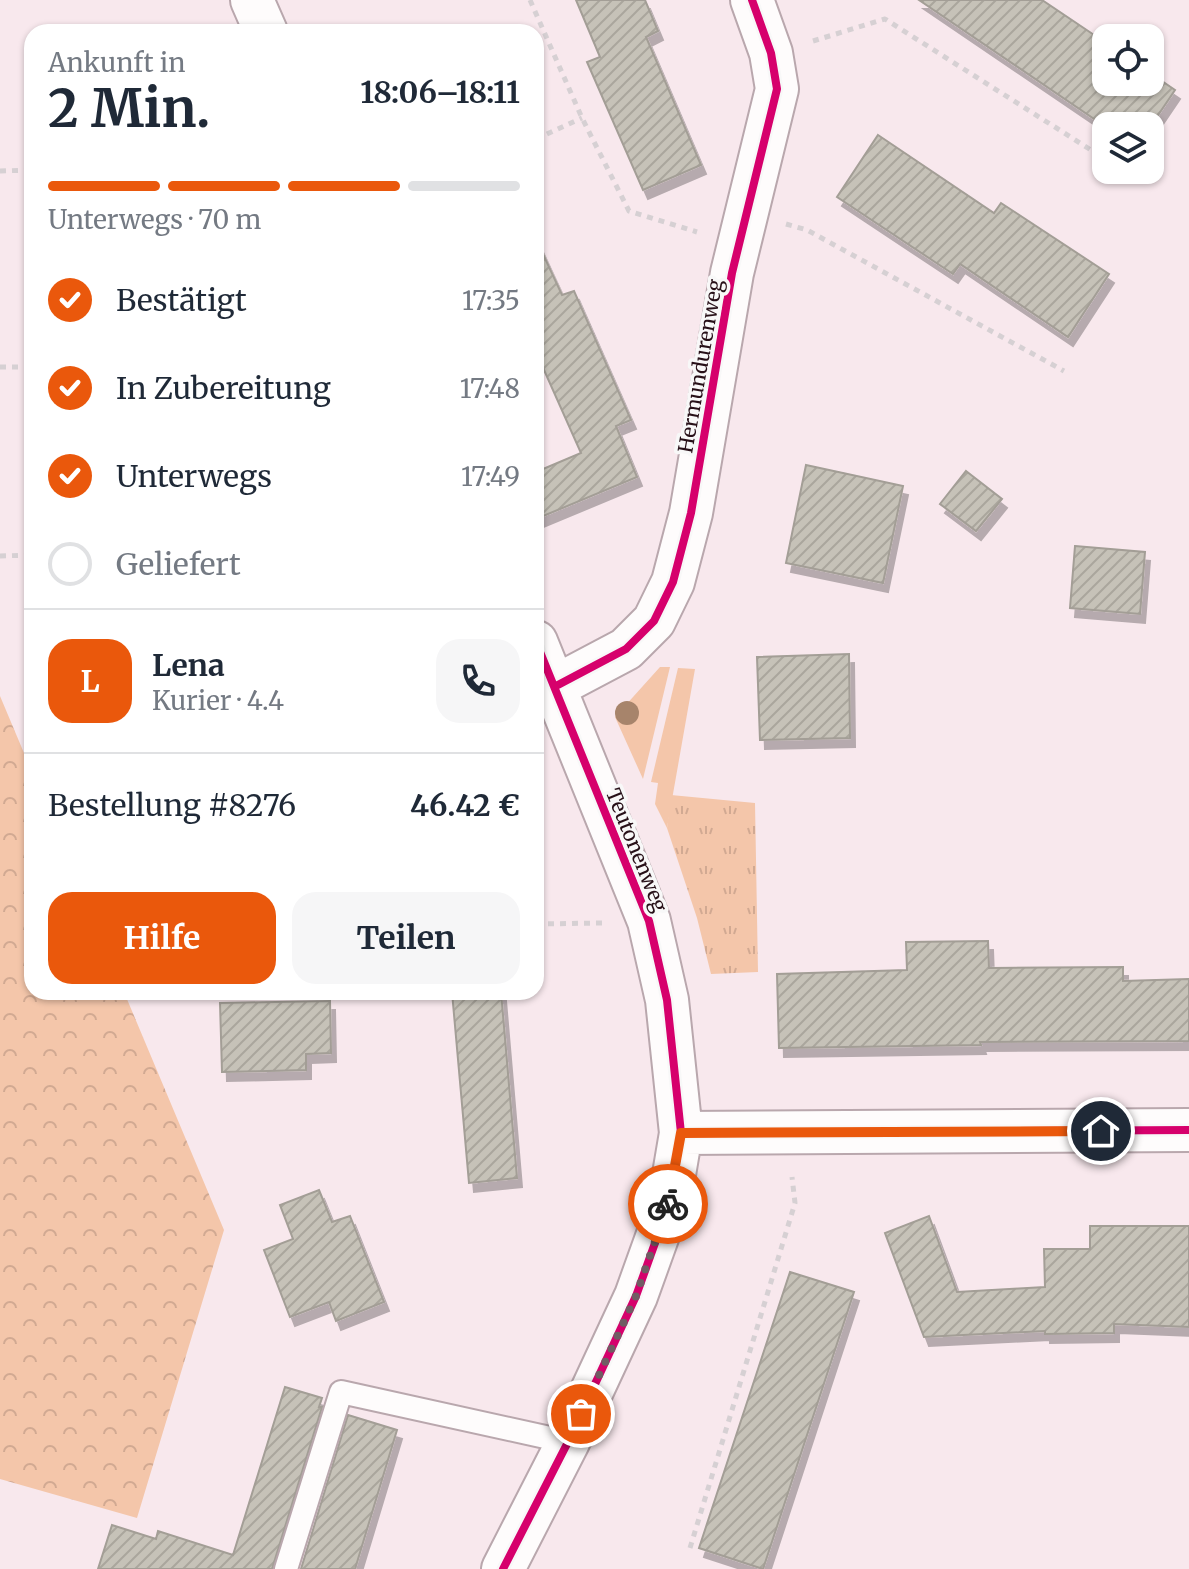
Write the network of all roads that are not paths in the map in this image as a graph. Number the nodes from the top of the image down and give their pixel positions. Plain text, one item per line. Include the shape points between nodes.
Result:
1 (252, 0) edge
2 (752, 0) edge
3 (262, 24) edge
4 (544, 660) edge
5 (556, 686) junction
6 (1189, 1130) edge
7 (681, 1133) junction
8 (568, 1442) junction
9 (286, 1569) edge
10 (503, 1569) edge

1 - 3 street
2 - 5 street, Hermundurenweg via 777,89 732,273 691,513 673,582 654,621 626,649
4 - 5 street, Teutonenweg
5 - 7 street, Teutonenweg via 649,921 667,1000
6 - 7 street
7 - 8 street, Teutonenweg via 669,1204 636,1296
8 - 9 lane via 341,1392
8 - 10 street, Teutonenweg

